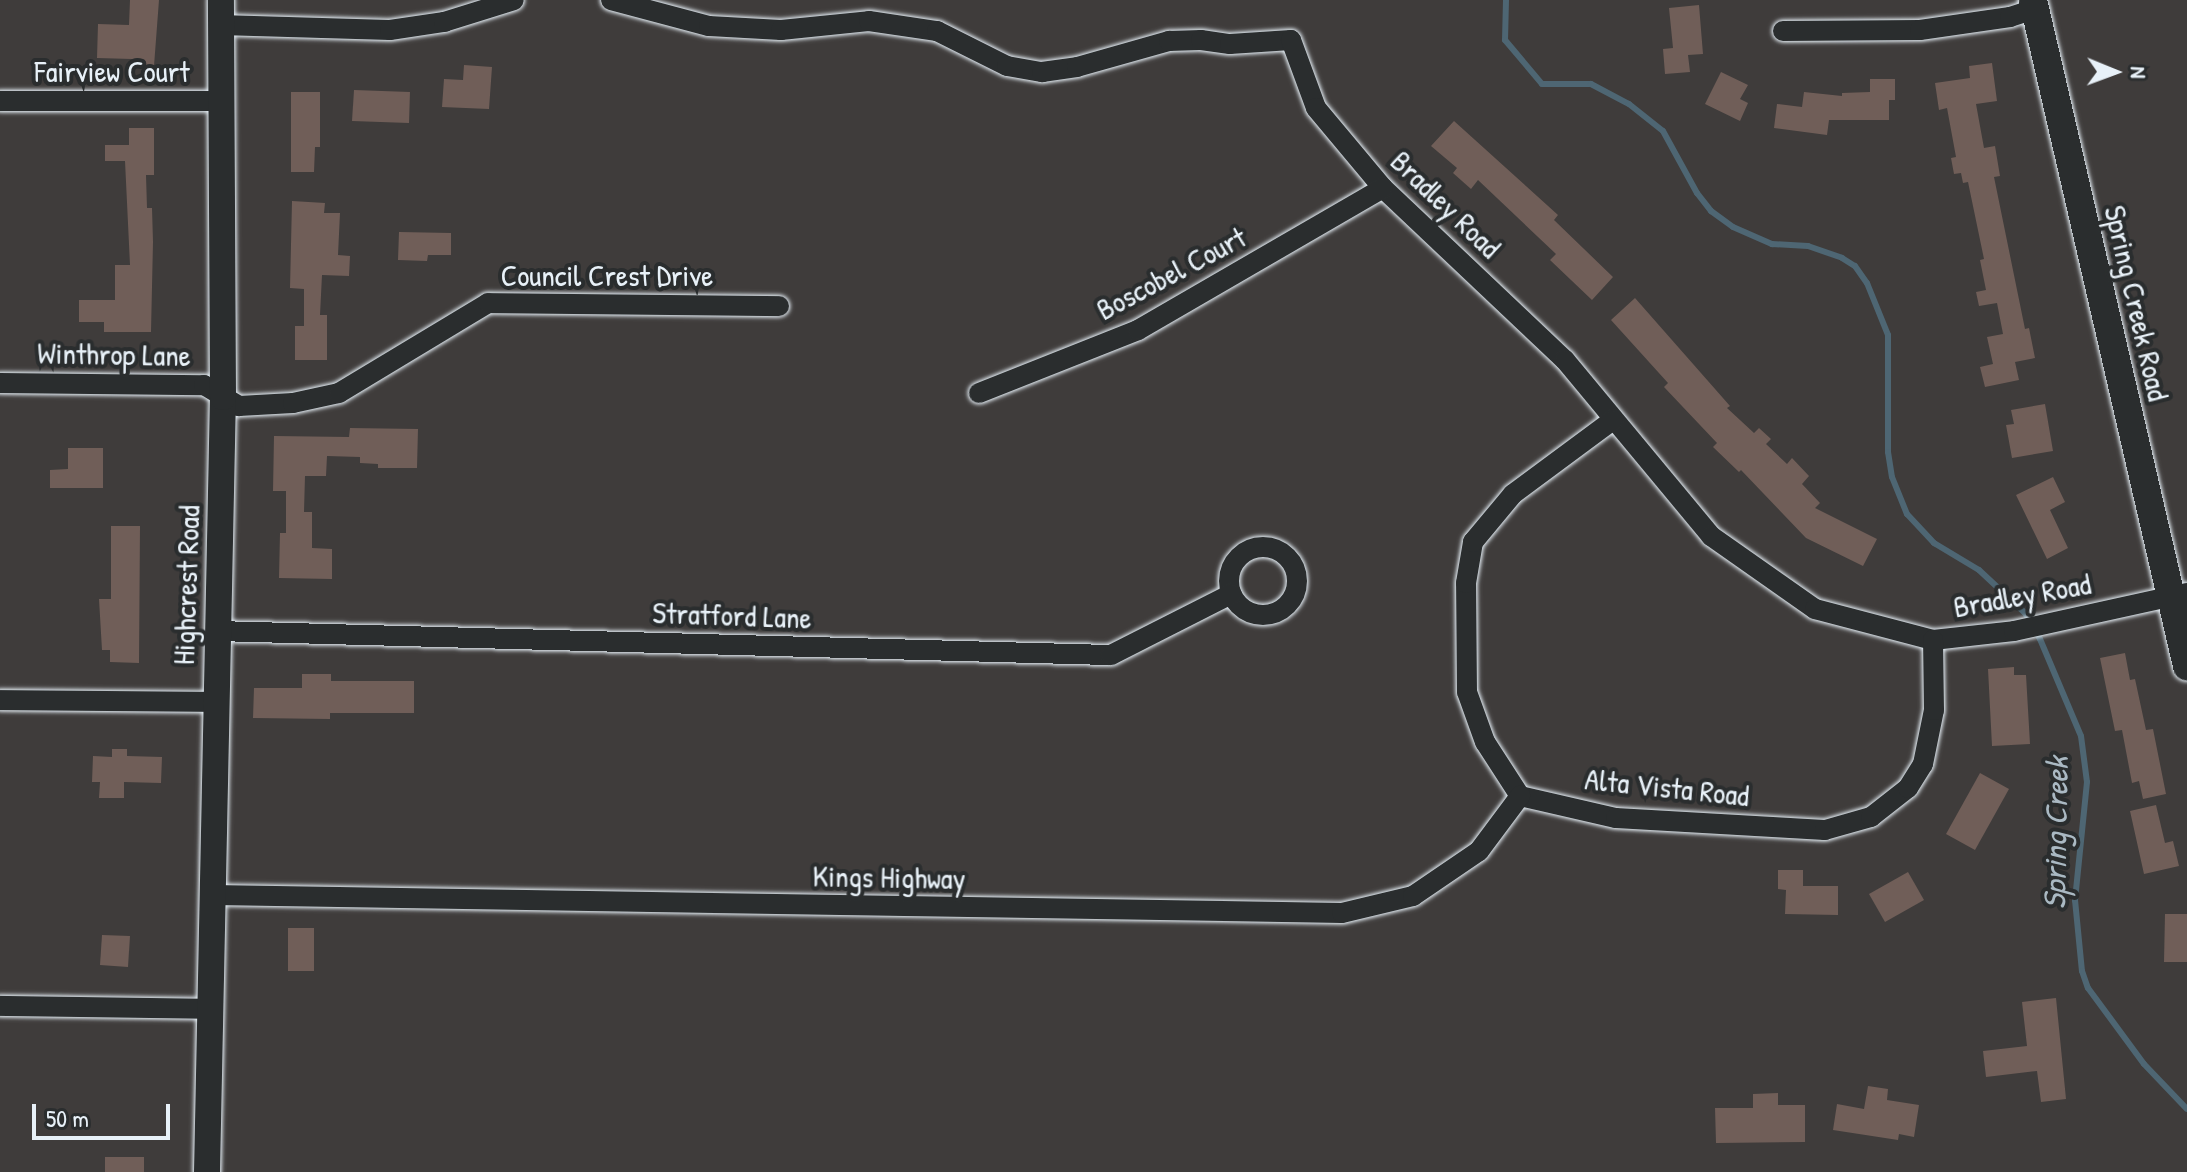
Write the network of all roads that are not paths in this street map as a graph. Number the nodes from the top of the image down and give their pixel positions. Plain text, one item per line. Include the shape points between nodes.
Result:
1 (514, 0) edge
2 (611, 0) edge
3 (2034, 4) edge
4 (221, 13) edge
5 (1783, 31) dead end
6 (0, 101) edge
7 (224, 101) junction
8 (1383, 188) junction
9 (779, 306) dead end
10 (0, 383) edge
11 (979, 393) dead end
12 (223, 397) junction
13 (1613, 420) junction
14 (1231, 594) dead end
15 (2178, 595) edge
16 (216, 631) junction
17 (1933, 640) junction
18 (2187, 666) edge
19 (0, 700) edge
20 (214, 702) junction
21 (1520, 796) junction
22 (213, 895) junction
23 (0, 1006) edge
24 (212, 1009) junction
25 (207, 1172) edge

1 - 4 street via 444,22 390,30
2 - 8 street, Bradley Road via 709,26 781,30 869,21 937,31 1007,66 1042,72 1169,41 1291,40 1316,108
3 - 5 street via 2010,17 1920,30
3 - 15 main road, Spring Creek Road
4 - 7 street, Highcrest Road
6 - 7 street, Fairview Court
7 - 12 street, Highcrest Road
8 - 11 street, Boscobel Court via 1138,330
8 - 13 street, Bradley Road via 1565,360
9 - 12 street, Council Crest Drive via 488,303 339,393 239,406
10 - 12 street, Winthrop Lane via 204,385
12 - 16 street, Highcrest Road
13 - 17 street, Bradley Road via 1711,536 1815,609
13 - 21 street via 1513,494 1473,542 1466,583 1467,692 1485,742
14 - 16 street, Stratford Lane via 1111,655
15 - 17 street, Bradley Road via 2050,623
15 - 18 main road, Spring Creek Road
16 - 20 street, Highcrest Road
17 - 21 street, Alta Vista Road via 1934,710 1923,764 1908,788 1871,817 1825,830 1616,818
19 - 20 street
20 - 22 street, Highcrest Road
21 - 22 street, Kings Highway via 1479,851 1413,896 1342,913
22 - 24 street, Highcrest Road
23 - 24 street
24 - 25 street, Highcrest Road

